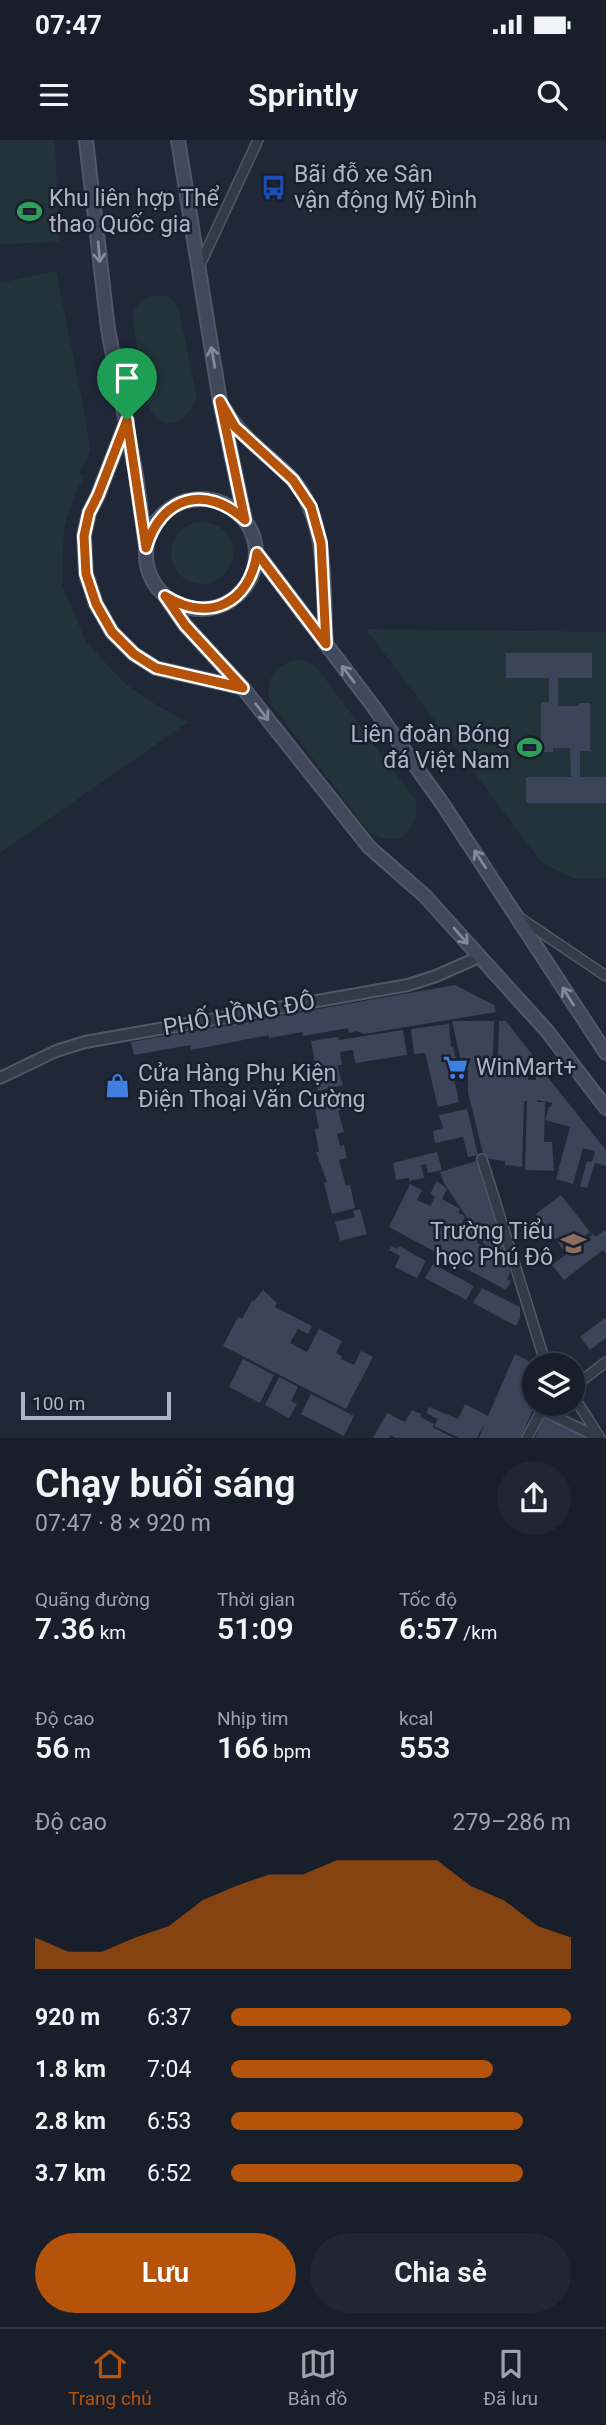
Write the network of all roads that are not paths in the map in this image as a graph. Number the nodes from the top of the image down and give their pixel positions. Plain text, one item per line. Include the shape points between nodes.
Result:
1 (86, 140) edge
2 (178, 140) edge
3 (258, 140) edge
4 (198, 270) junction
5 (220, 401) junction
6 (127, 420) junction
7 (245, 520) junction
8 (146, 548) junction
9 (257, 553) junction
10 (165, 596) junction
11 (326, 644) junction
12 (243, 688) junction
13 (517, 916) junction
14 (479, 957) junction
15 (606, 976) edge
16 (606, 1053) edge
17 (0, 1078) edge
18 (606, 1108) edge
19 (482, 1159) dead end
20 (542, 1353) edge
21 (606, 1362) edge
22 (585, 1380) edge
23 (585, 1413) edge
24 (538, 1416) edge
25 (560, 1416) edge
26 (527, 1438) edge
27 (600, 1438) edge

1 -> 6 main road via 108,329
2 - 4 main road
3 - 4 street
5 -> 4 main road
5 - 7 main road
5 - 11 main road via 235,427 293,480 311,507 321,543
6 - 8 main road
6 - 12 main road via 84,536 86,574 96,604 112,632 156,668
7 - 8 main road via 232,507 214,500 177,504 151,530
7 - 9 main road
8 - 10 main road via 147,566
9 - 10 main road via 246,587 233,600 199,609 181,606
9 - 11 main road
10 - 12 main road
13 -> 11 main road
12 -> 14 main road via 369,847 425,896
13 - 15 street
16 -> 13 main road
14 - 17 street, PHỐ HỒNG ĐÔ via 408,985 85,1042
14 - 18 main road via 547,1031
19 - 20 street
21 - 22 street
23 - 27 street
24 - 26 street
25 - 27 street

